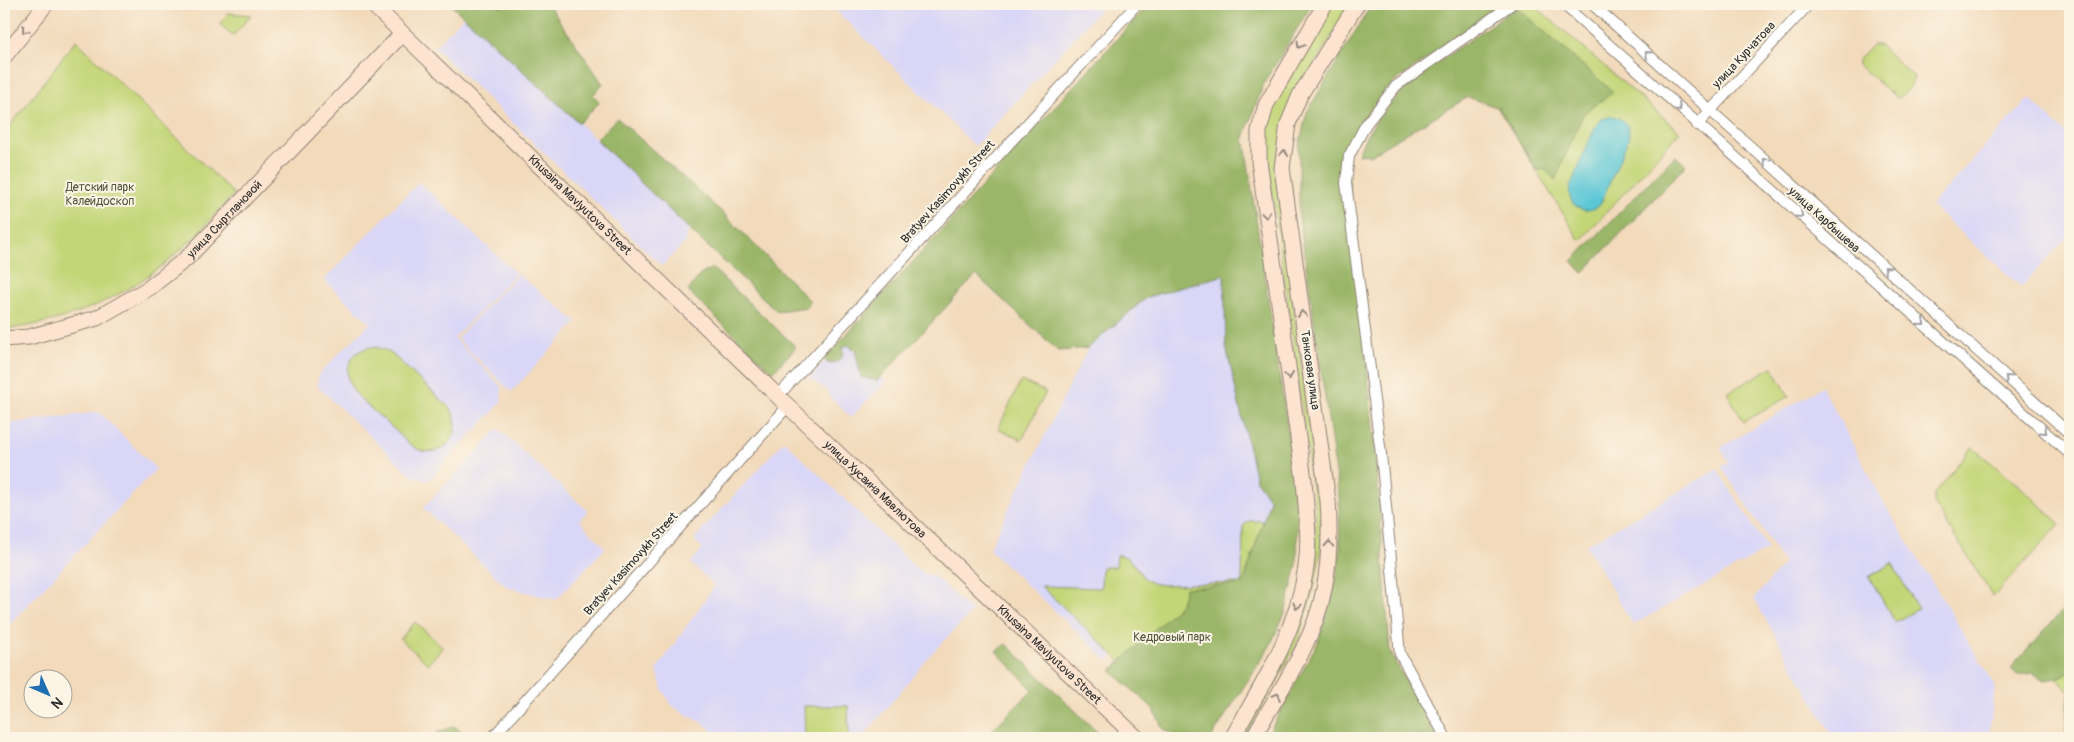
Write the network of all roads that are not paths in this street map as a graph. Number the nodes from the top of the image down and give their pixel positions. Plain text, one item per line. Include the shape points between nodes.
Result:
1 (46, 4) edge
2 (372, 4) edge
3 (1138, 4) edge
4 (1325, 4) edge
5 (1357, 4) edge
6 (1512, 4) edge
7 (1563, 4) edge
8 (1592, 4) edge
9 (1809, 4) edge
10 (402, 34) junction
11 (4, 57) edge
12 (1710, 110) junction
13 (1697, 125) junction
14 (4, 338) edge
15 (783, 401) junction
16 (2070, 434) edge
17 (2070, 454) edge
18 (492, 738) edge
19 (1137, 738) edge
20 (1232, 738) edge
21 (1253, 738) edge
22 (1446, 738) edge

1 -> 11 street
2 - 10 street, Khusaina Mavlyutova Street
3 - 15 street, Bratyev Kasimovykh Street
4 -> 20 street, Танковая улица via 1277,83 1266,105 1259,131 1259,161 1304,480 1308,526 1306,567 1294,617 1280,653
21 -> 5 street, Танковая улица via 1309,638 1324,591 1330,543 1328,501 1282,168 1285,140 1300,95
6 - 22 street via 1396,86 1366,124 1349,156 1346,184 1381,454 1400,654
7 -> 13 street, улица Карбышева
12 -> 8 street, улица Карбышева
9 - 12 street, улица Курчатова
10 - 14 street, улица Сыртлановой via 187,258 149,288 97,318 29,337
10 - 15 street, Khusaina Mavlyutova Street
12 - 13 street, улица Курчатова
16 -> 12 street, улица Карбышева
13 -> 17 street, улица Карбышева
15 - 18 street, Bratyev Kasimovykh Street
15 - 19 street, улица Хусаина Мавлютова

